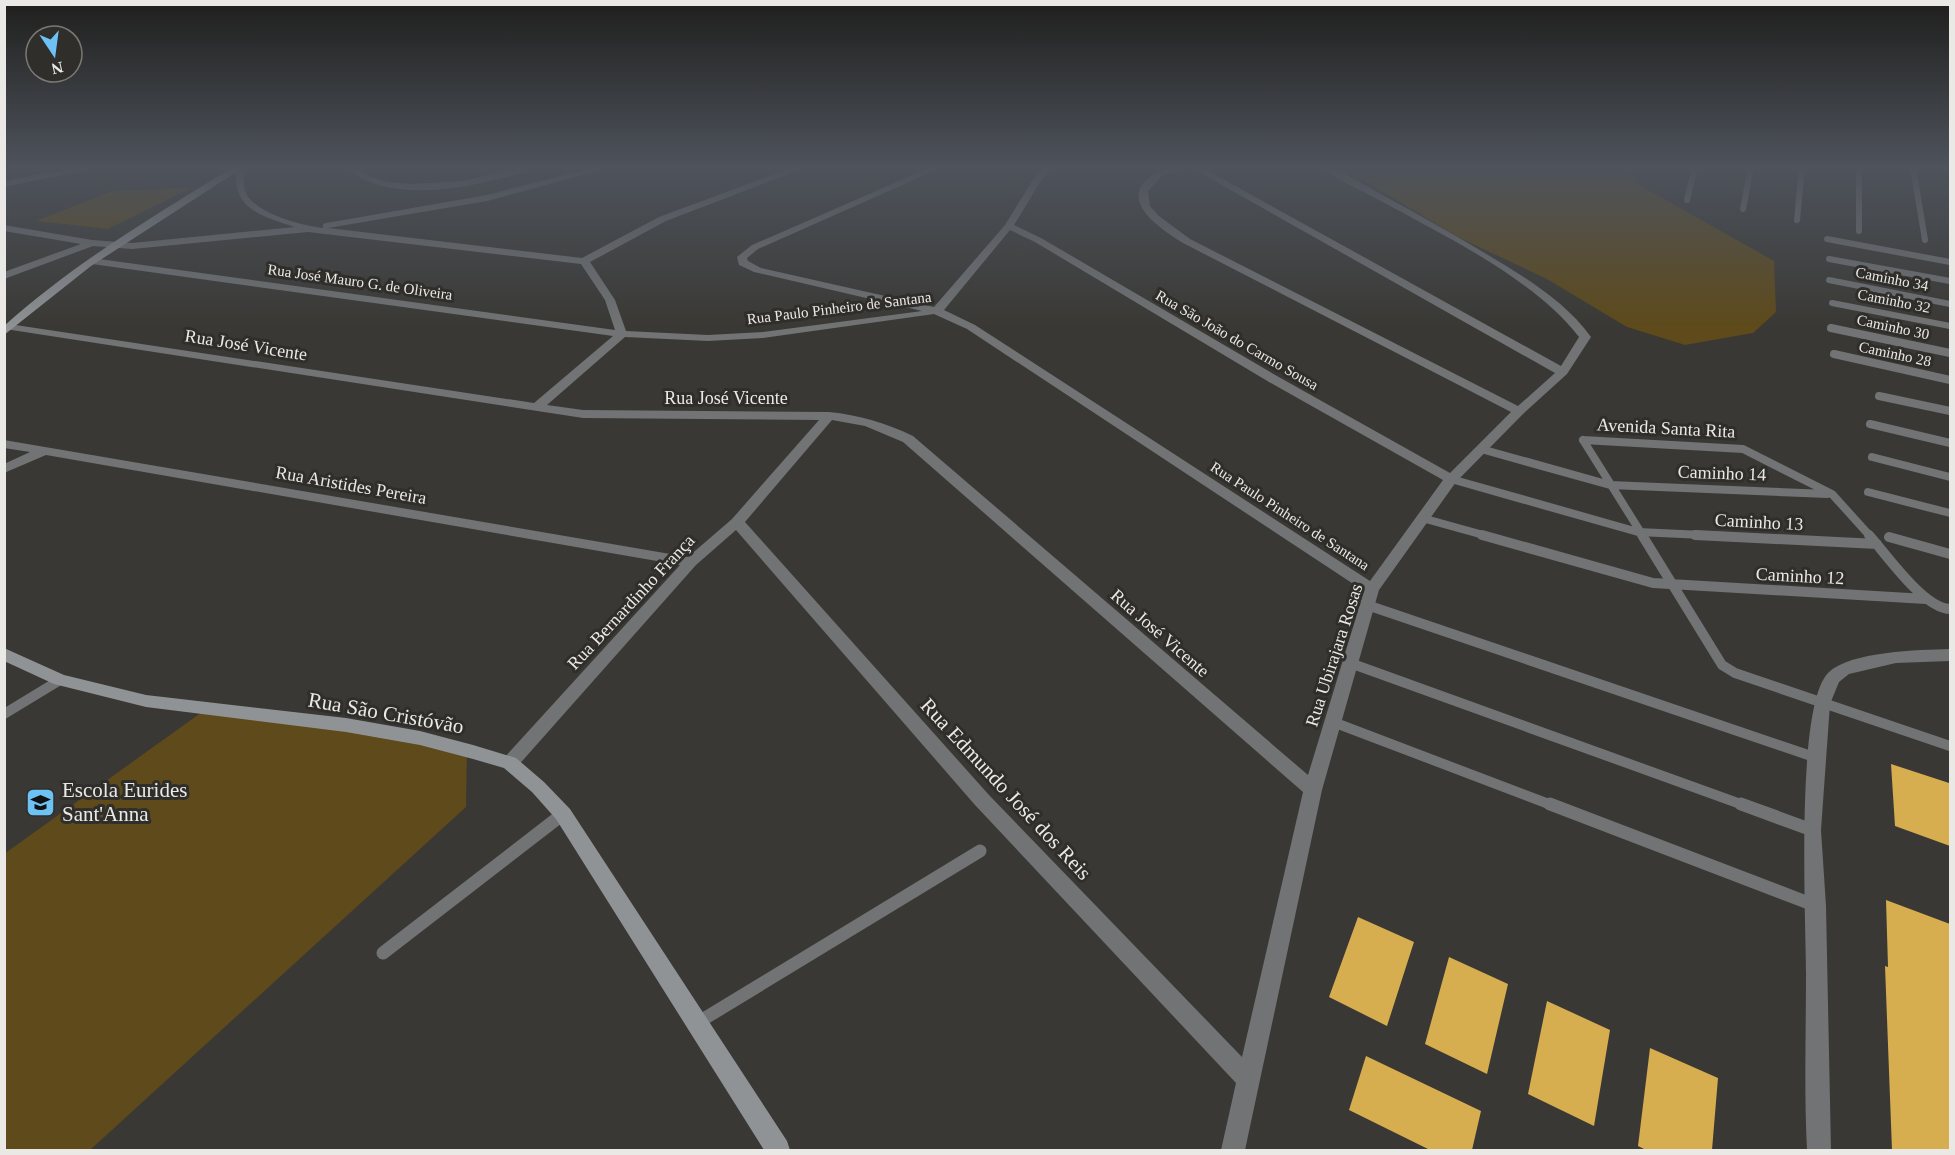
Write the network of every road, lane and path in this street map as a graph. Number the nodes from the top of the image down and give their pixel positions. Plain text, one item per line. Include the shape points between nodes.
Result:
1 (154, 221) edge
2 (286, 221) edge
3 (355, 221) edge
4 (662, 221) edge
5 (813, 221) edge
6 (1012, 221) edge
7 (1159, 221) edge
8 (1291, 221) edge
9 (1419, 221) edge
10 (1859, 221) edge
11 (1922, 221) edge
12 (1009, 226) junction
13 (5, 228) edge
14 (308, 229) junction
15 (1859, 231) dead end
16 (1827, 240) dead end
17 (1925, 240) dead end
18 (92, 243) junction
19 (115, 245) junction
20 (1829, 259) dead end
21 (93, 261) junction
22 (584, 261) junction
23 (1950, 262) edge
24 (4, 276) edge
25 (1829, 280) dead end
26 (1950, 281) edge
27 (1832, 303) dead end
28 (1950, 304) edge
29 (938, 311) junction
30 (1950, 326) edge
31 (1831, 328) dead end
32 (7, 329) edge
33 (622, 334) junction
34 (1950, 352) edge
35 (1834, 354) dead end
36 (1563, 372) junction
37 (1950, 380) edge
38 (1880, 396) dead end
39 (537, 406) junction
40 (1519, 411) junction
41 (1950, 411) edge
42 (829, 416) junction
43 (1870, 424) dead end
44 (1950, 443) edge
45 (4, 444) edge
46 (1481, 449) junction
47 (44, 451) junction
48 (1872, 457) dead end
49 (4, 470) edge
50 (1950, 477) edge
51 (1451, 479) junction
52 (1610, 485) junction
53 (1868, 492) dead end
54 (1832, 494) junction
55 (1950, 513) edge
56 (1422, 518) junction
57 (737, 522) junction
58 (1638, 532) junction
59 (1888, 537) dead end
60 (1877, 544) junction
61 (1950, 554) edge
62 (691, 562) junction
63 (1672, 585) junction
64 (1370, 597) junction
65 (1926, 599) junction
66 (1950, 609) edge
67 (4, 654) edge
68 (1950, 656) edge
69 (1350, 663) junction
70 (60, 680) junction
71 (1822, 704) junction
72 (4, 714) edge
73 (1333, 722) junction
74 (1950, 746) edge
75 (1817, 758) junction
76 (510, 763) junction
77 (1313, 790) junction
78 (563, 814) junction
79 (1812, 830) junction
80 (980, 851) dead end
81 (1816, 906) junction
82 (383, 953) dead end
83 (695, 1024) junction
84 (1249, 1080) junction
85 (778, 1150) edge
86 (1233, 1150) edge
87 (1819, 1150) edge

1 - 19 main road
2 - 14 street
3 - 14 street
4 - 22 street via 622,238
5 - 29 street via 764,242 742,257 743,263 758,270
6 - 12 street
7 - 40 street via 1219,258
8 - 36 street
9 - 36 street, Rua Ubirajara Rosas via 1572,316 1585,338
10 - 15 lane
11 - 17 lane
12 - 29 street
12 - 51 street, Rua São João do Carmo Sousa
13 - 18 street
14 - 19 street via 176,243
14 - 22 street
16 - 23 lane
18 - 19 street
18 - 24 street
19 - 21 main road
20 - 26 lane
21 - 32 main road via 46,294
21 - 33 street, Rua José Mauro G. de Oliveira
22 - 33 street via 610,300
25 - 28 lane, Caminho 34
27 - 30 lane, Caminho 32
29 - 33 street, Rua Paulo Pinheiro de Santana via 763,335 708,338
29 - 64 street, Rua Paulo Pinheiro de Santana via 971,327
31 - 34 lane, Caminho 30
32 - 39 street, Rua José Vicente
33 - 39 street
35 - 37 lane, Caminho 28
36 - 40 street, Rua Ubirajara Rosas
38 - 41 lane
39 - 42 street, Rua José Vicente via 607,417
40 - 46 street, Rua Ubirajara Rosas
42 - 57 street, Rua Bernardinho França
42 - 77 street, Rua José Vicente via 868,421 908,439
43 - 44 lane
45 - 47 street, Rua Aristides Pereira
46 - 51 street, Rua Ubirajara Rosas
46 - 52 lane, Caminho 14
47 - 49 street
47 - 62 street, Rua Aristides Pereira
48 - 50 lane
51 - 56 street, Rua Ubirajara Rosas
51 - 58 lane, Caminho 13
52 - 54 lane, Caminho 14
52 - 54 lane, Avenida Santa Rita via 1583,440 1743,449
52 - 58 lane, Avenida Santa Rita
53 - 55 lane
54 - 60 lane, Avenida Santa Rita
56 - 63 lane, Caminho 12
56 - 64 street, Rua Ubirajara Rosas
57 - 62 street, Rua Bernardinho França
57 - 84 street, Rua Edmundo José dos Reis via 982,800
58 - 60 lane, Caminho 13
58 - 63 lane, Avenida Santa Rita
59 - 61 lane
60 - 65 lane, Avenida Santa Rita
62 - 76 street, Rua Bernardinho França
63 - 65 lane, Caminho 12
63 - 71 lane, Avenida Santa Rita via 1722,665
64 - 69 street, Rua Ubirajara Rosas
64 - 75 lane
65 - 66 lane, Avenida Santa Rita via 1942,609
67 - 70 main road, Rua São Cristóvão
68 - 71 street via 1896,657 1844,669 1832,679
69 - 73 street, Rua Ubirajara Rosas
69 - 79 lane
70 - 72 lane
70 - 76 main road, Rua São Cristóvão via 146,701 420,738
71 - 74 lane, Avenida Santa Rita
71 - 75 street
73 - 77 street, Rua Ubirajara Rosas
73 - 81 lane
75 - 79 street
76 - 78 main road, Rua São Cristóvão
77 - 84 street, Rua Ubirajara Rosas
78 - 82 lane
78 - 83 main road, Rua São Cristóvão
79 - 81 street
80 - 83 lane
81 - 87 street
83 - 85 main road, Rua São Cristóvão
84 - 86 street, Rua Ubirajara Rosas

